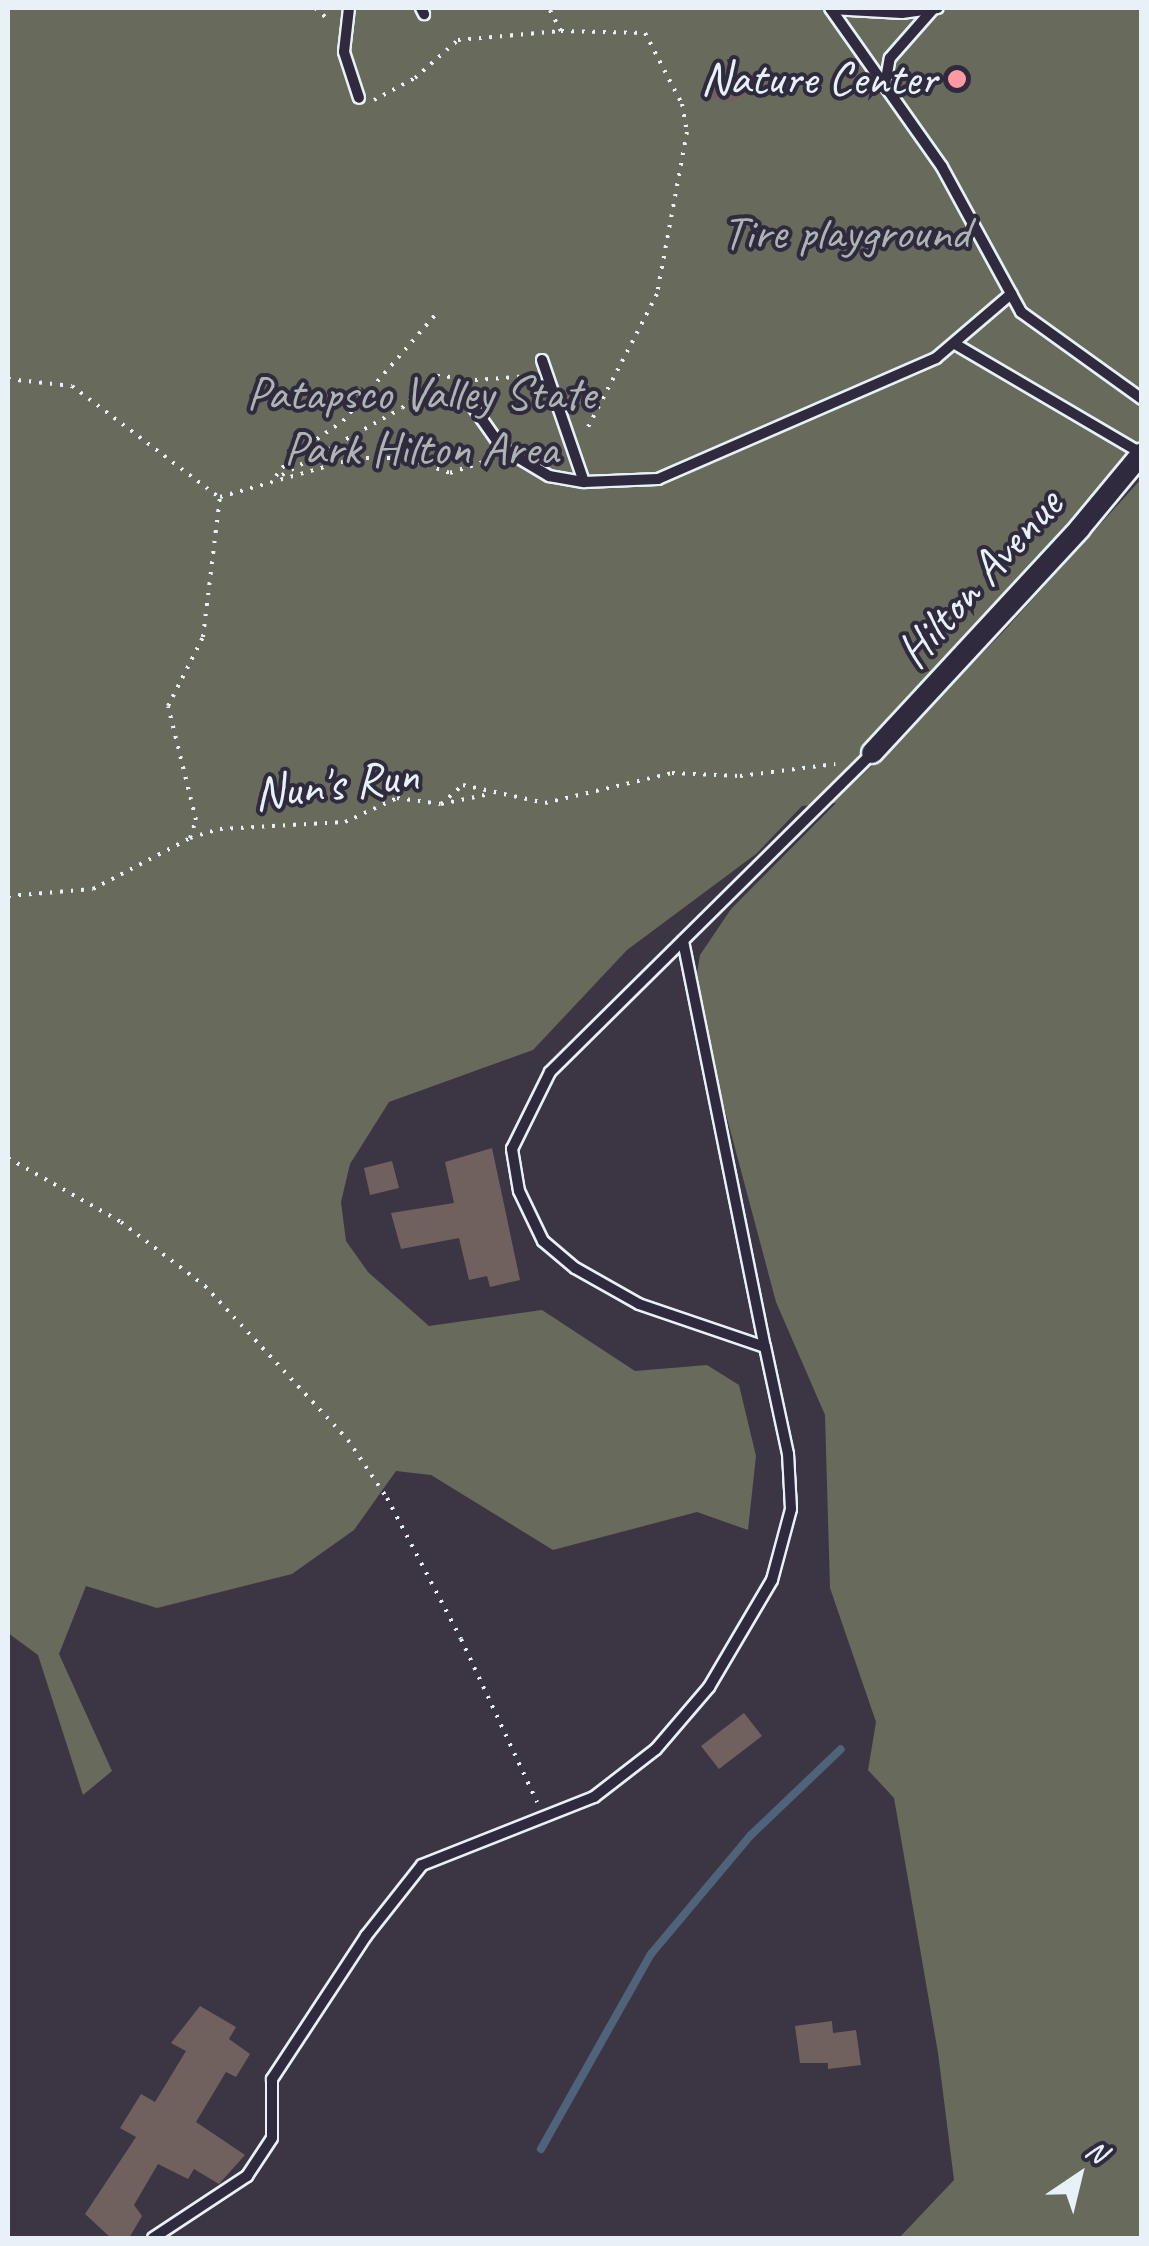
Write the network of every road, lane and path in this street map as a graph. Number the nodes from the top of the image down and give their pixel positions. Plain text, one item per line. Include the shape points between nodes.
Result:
1 (349, 8) edge
2 (549, 8) edge
3 (830, 8) edge
4 (935, 8) edge
5 (561, 31) junction
6 (886, 85) junction
7 (384, 96) dead end
8 (359, 98) dead end
9 (1012, 294) junction
10 (435, 315) dead end
11 (955, 344) junction
12 (542, 360) dead end
13 (535, 374) dead end
14 (437, 376) dead end
15 (8, 379) edge
16 (487, 380) dead end
17 (462, 392) dead end
18 (1142, 400) edge
19 (584, 445) dead end
20 (502, 448) junction
21 (1141, 453) edge
22 (276, 478) junction
23 (584, 482) junction
24 (220, 497) junction
25 (872, 753) joint
26 (848, 777) junction
27 (491, 794) junction
28 (441, 804) junction
29 (190, 838) junction
30 (8, 896) edge
31 (683, 942) junction
32 (8, 1158) edge
33 (765, 1347) junction
34 (545, 1818) junction
35 (153, 2238) edge

1 - 8 lane via 344,52
2 - 5 path
3 - 4 lane
3 - 6 lane
4 - 6 lane via 890,58
5 - 7 path via 458,40
5 - 19 path via 645,34 682,104 686,132 657,294 587,419
6 - 9 lane via 942,167
9 - 11 lane
9 - 18 lane via 1040,330
10 - 22 path via 343,421 291,457
11 - 21 lane
11 - 23 lane via 691,468 658,479
12 - 23 lane
13 - 16 path
14 - 22 path via 402,408
15 - 24 path via 72,386
17 - 20 lane
20 - 22 path via 490,461 450,473 407,458 356,458
20 - 23 lane via 549,476
21 - 25 street, Hilton Avenue
22 - 24 path
24 - 29 path via 203,637 168,706 196,820
25 - 26 lane
26 - 27 path, Nun's Run via 834,763 816,763 740,776 672,773 545,804
26 - 31 lane
27 - 28 path
27 - 28 path, Nun's Run via 463,785
28 - 29 path, Nun's Run via 397,798 345,822 318,819
29 - 30 path, Nun's Run via 94,890
31 - 33 lane
31 - 33 lane via 550,1072 512,1149 519,1191 543,1241 575,1268 639,1304
32 - 34 path via 121,1222 205,1286 348,1440 461,1639
33 - 34 lane via 788,1454 791,1509 772,1580 709,1688 656,1749 594,1797
34 - 35 lane via 422,1865 366,1936 272,2079 272,2138 247,2176

